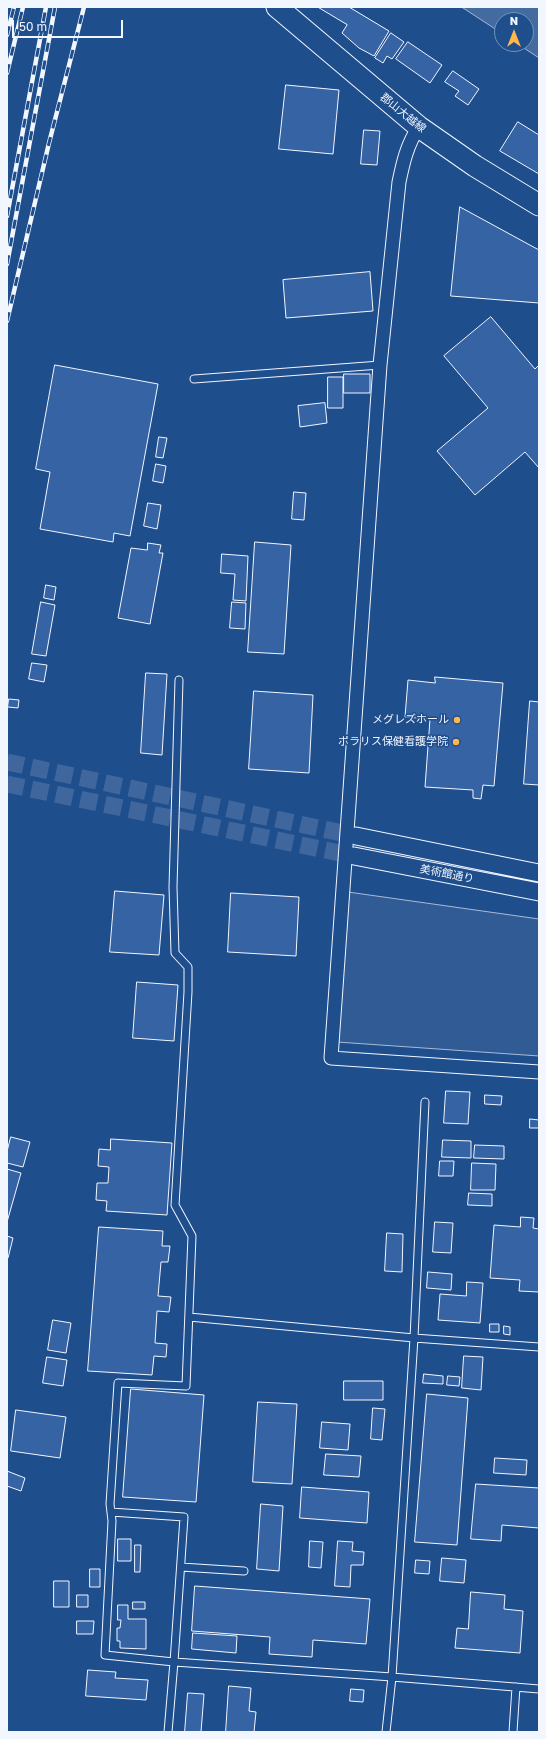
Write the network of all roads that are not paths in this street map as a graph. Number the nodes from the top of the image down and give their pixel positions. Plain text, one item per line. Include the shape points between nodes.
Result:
1 (277, 7) edge
2 (419, 127) junction
3 (539, 205) edge
4 (380, 365) junction
5 (194, 379) dead end
6 (179, 680) dead end
7 (356, 836) tunnel mouth
8 (354, 856) tunnel mouth
9 (538, 872) edge
10 (539, 892) edge
11 (539, 1072) edge
12 (425, 1102) dead end
13 (189, 1317) junction
14 (414, 1338) junction
15 (539, 1347) edge
16 (111, 1512) junction
17 (181, 1567) junction
18 (244, 1571) dead end
19 (174, 1662) junction
20 (392, 1677) junction
21 (516, 1687) junction
22 (539, 1689) edge
23 (168, 1732) edge
24 (386, 1732) edge
25 (513, 1732) edge

1 - 2 main road, 郡山大越線
2 - 3 main road, 郡山大越線 via 475,166
2 - 4 street via 410,141 399,182
4 - 5 lane
4 - 11 street via 331,1058
6 - 13 lane via 173,887 175,953 188,967 188,992 175,1204 192,1236
7 - 9 street, 美術館通り
8 - 10 street, 美術館通り
12 - 14 lane
13 - 14 lane
13 - 16 lane via 186,1386 118,1383
14 - 15 lane
14 - 20 lane
16 - 17 lane via 184,1517
16 - 19 lane via 105,1655
17 - 18 lane
17 - 19 lane
19 - 20 lane
19 - 23 lane
20 - 21 lane
20 - 24 lane
21 - 22 lane
21 - 25 lane

